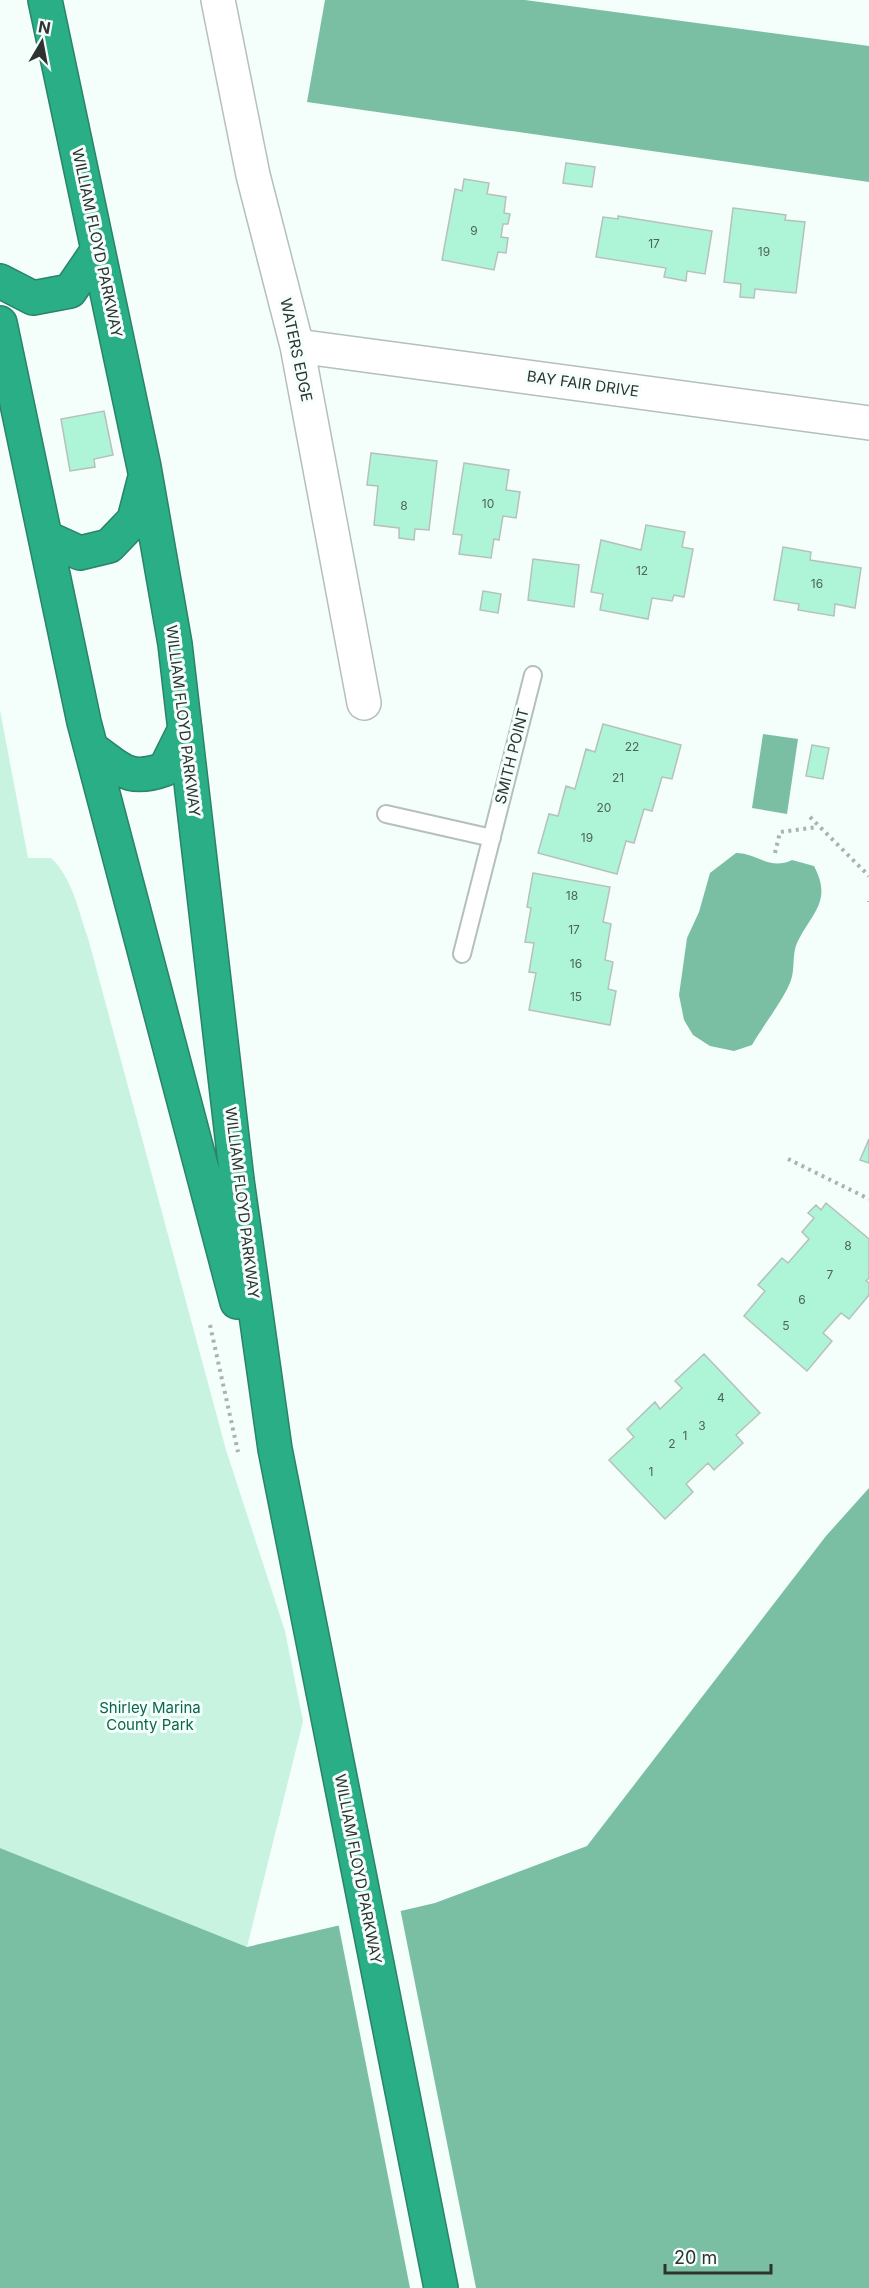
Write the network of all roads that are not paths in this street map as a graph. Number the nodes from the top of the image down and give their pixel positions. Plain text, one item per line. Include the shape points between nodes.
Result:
1 (45, 0) edge
2 (218, 0) edge
3 (98, 250) junction
4 (0, 281) edge
5 (0, 323) edge
6 (297, 346) junction
7 (869, 423) edge
8 (145, 476) junction
9 (45, 537) junction
10 (533, 675) dead end
11 (364, 703) dead end
12 (185, 729) junction
13 (90, 748) junction
14 (386, 814) dead end
15 (492, 838) junction
16 (462, 954) dead end
17 (275, 1449) junction
18 (441, 2288) edge

1 - 3 highway, WILLIAM FLOYD PARKWAY
2 - 6 street, WATERS EDGE via 253,175
3 - 4 highway via 70,291 33,298
3 - 8 highway, WILLIAM FLOYD PARKWAY
5 - 9 highway, WILLIAM FLOYD PARKWAY
6 - 7 street, BAY FAIR DRIVE
6 - 11 street, WATERS EDGE
8 - 9 highway via 134,520 109,546 80,553
8 - 12 highway, WILLIAM FLOYD PARKWAY via 175,644
9 - 13 highway, WILLIAM FLOYD PARKWAY
10 - 15 lane, SMITH POINT
12 - 13 highway via 165,769 145,777 130,775
12 - 17 highway, WILLIAM FLOYD PARKWAY via 237,1180
13 - 17 highway, WILLIAM FLOYD PARKWAY
14 - 15 lane
15 - 16 lane, SMITH POINT
17 - 18 highway, WILLIAM FLOYD PARKWAY

